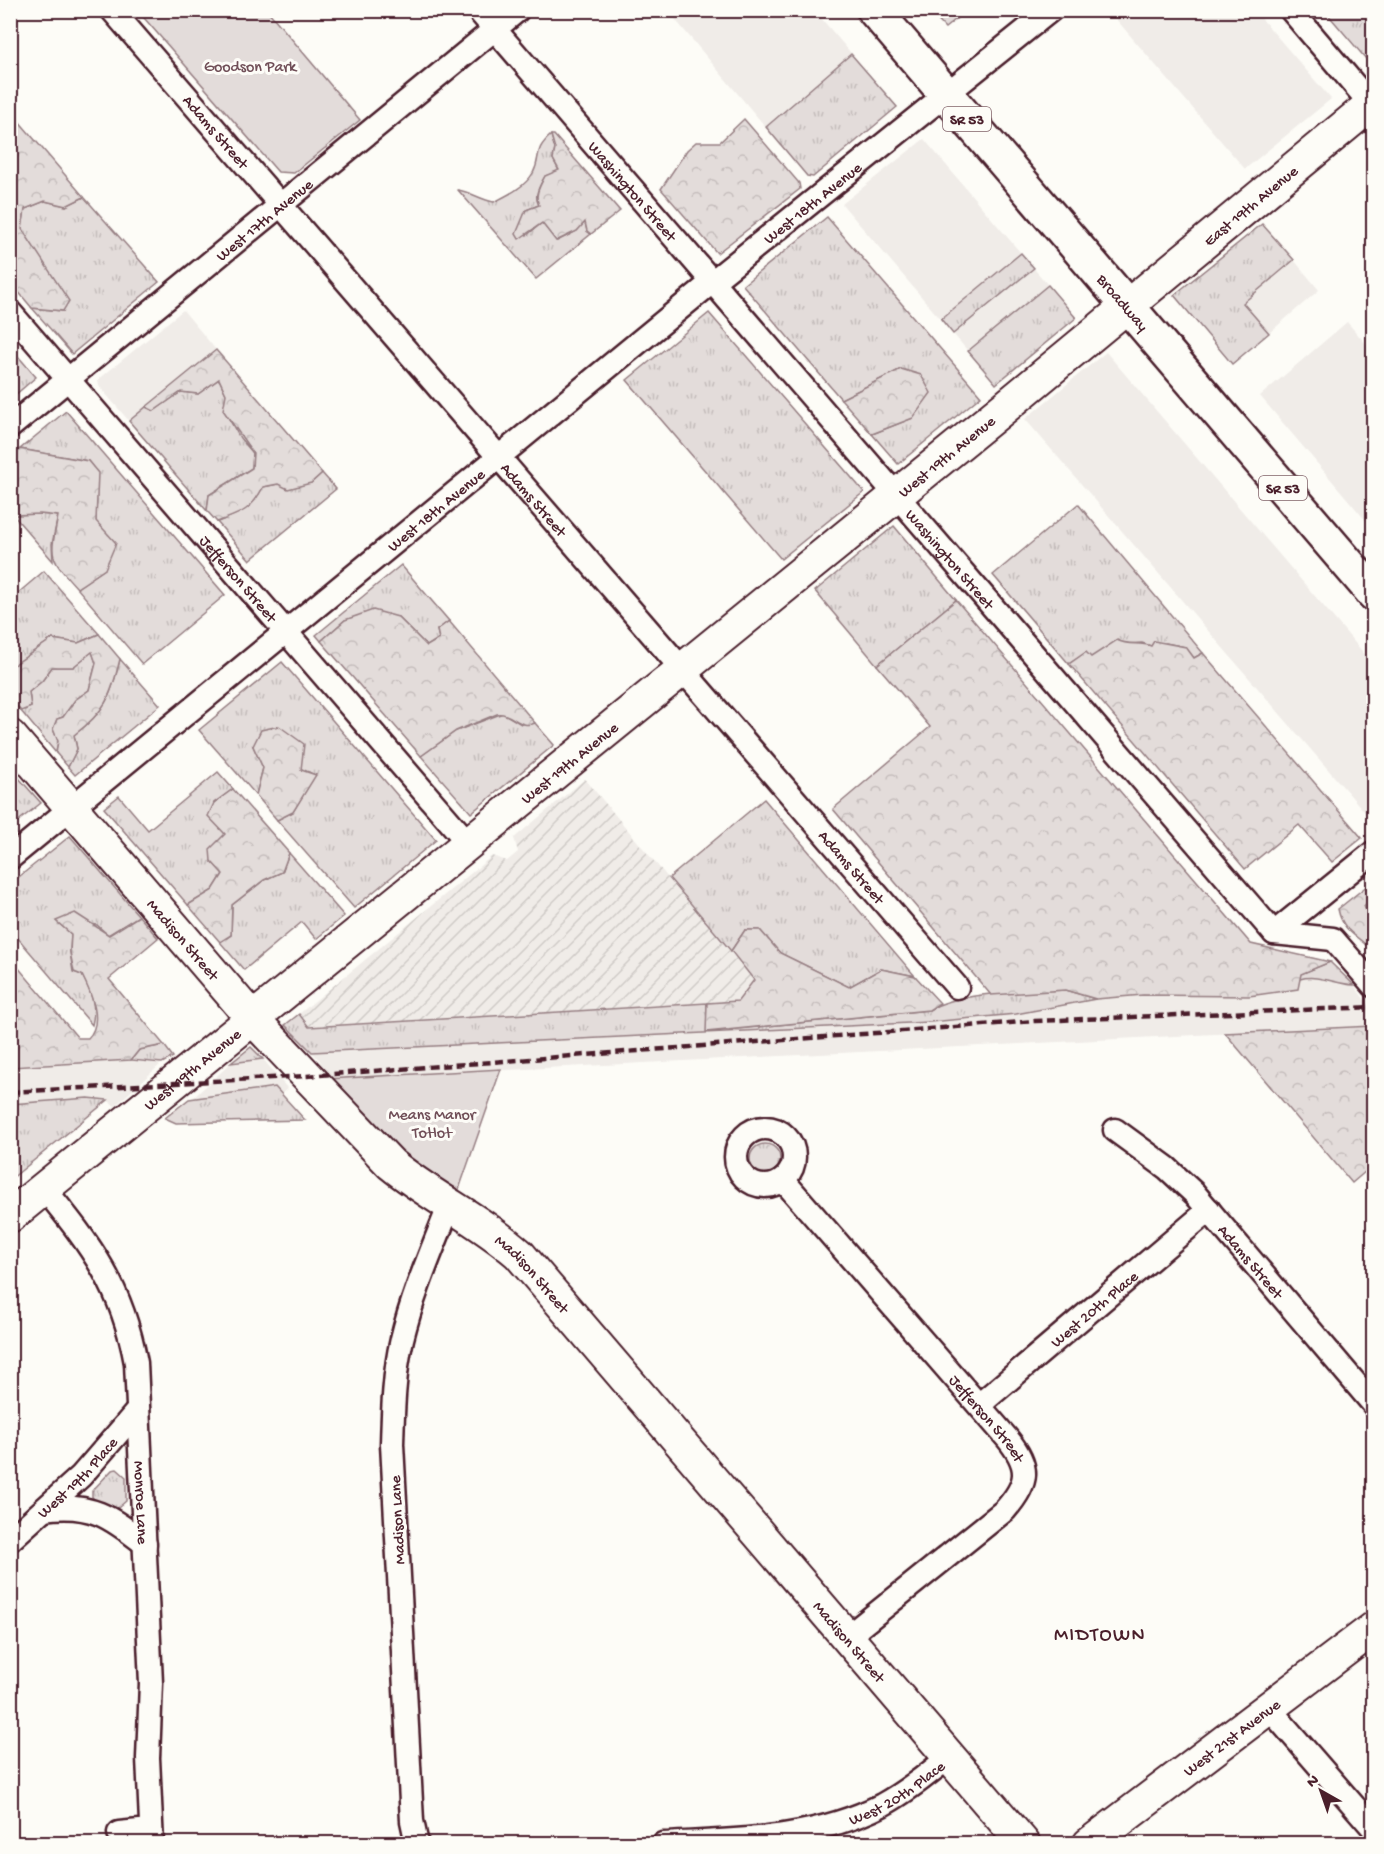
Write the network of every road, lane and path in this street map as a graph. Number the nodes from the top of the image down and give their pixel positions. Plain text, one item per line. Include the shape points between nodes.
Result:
1 (112, 10) edge
2 (478, 10) edge
3 (518, 10) edge
4 (874, 10) edge
5 (1051, 10) edge
6 (1291, 10) edge
7 (495, 29) junction
8 (948, 96) junction
9 (1373, 105) edge
10 (281, 205) junction
11 (712, 282) junction
12 (1126, 306) junction
13 (10, 312) edge
14 (69, 379) junction
15 (10, 427) edge
16 (499, 457) junction
17 (895, 494) junction
18 (1374, 594) edge
19 (287, 631) junction
20 (682, 668) junction
21 (10, 736) edge
22 (72, 808) junction
23 (469, 844) junction
24 (1374, 852) edge
25 (10, 858) edge
26 (1274, 933) junction
27 (1374, 986) edge
28 (957, 987) dead end
29 (252, 1018) junction
30 (1115, 1131) dead end
31 (783, 1180) dead end
32 (44, 1188) junction
33 (450, 1204) junction
34 (1209, 1210) junction
35 (10, 1216) edge
36 (1374, 1405) edge
37 (979, 1406) junction
38 (138, 1410) junction
39 (45, 1509) junction
40 (10, 1540) edge
41 (145, 1544) junction
42 (1374, 1628) edge
43 (848, 1637) junction
44 (1268, 1707) junction
45 (949, 1757) junction
46 (1374, 1829) edge
47 (119, 1833) dead end
48 (151, 1837) edge
49 (417, 1844) edge
50 (663, 1844) edge
51 (1024, 1844) edge
52 (1089, 1844) edge

1 - 10 street, Adams Street
2 - 7 street, Washington Street
3 - 7 street, West 17th Avenue
4 - 8 main road, Broadway / SR 53
5 - 8 street, West 18th Avenue
6 - 9 street
7 - 10 street, West 17th Avenue
7 - 11 street, Washington Street
8 - 11 street, West 18th Avenue
8 - 12 main road, Broadway / SR 53
9 - 12 street, East 19th Avenue
10 - 14 street, West 17th Avenue
10 - 16 street, Adams Street
11 - 16 street, West 18th Avenue
11 - 17 street, Washington Street
12 - 17 street, West 19th Avenue
12 - 18 main road, Broadway / SR 53
13 - 14 street, Jefferson Street
14 - 15 street, West 17th Avenue
14 - 19 street, Jefferson Street
16 - 19 street, West 18th Avenue
16 - 20 street, Adams Street
17 - 20 street, West 19th Avenue
17 - 26 street, Washington Street
19 - 22 street, West 18th Avenue
19 - 23 street, Jefferson Street
20 - 23 street, West 19th Avenue
20 - 28 street, Adams Street
21 - 22 street, Madison Street
22 - 25 street, West 18th Avenue
22 - 29 street, Madison Street
23 - 29 street, West 19th Avenue
24 - 26 street
26 - 27 street via 1333,939
29 - 32 street, West 19th Avenue
29 - 33 street, Madison Street via 391,1164
30 - 34 street, Adams Street via 1167,1168
31 - 37 street, Jefferson Street
32 - 35 street, West 19th Avenue
32 - 38 street, Monroe Lane via 83,1236 119,1296 130,1327
33 - 43 street, Madison Street via 519,1254
33 - 49 street, Madison Lane via 414,1297 393,1393 392,1444 412,1821
34 - 36 street, Adams Street
34 - 37 street, West 20th Place
37 - 43 street, Jefferson Street via 1017,1449 1023,1461 1023,1485 1005,1510
38 - 39 street, West 19th Place
38 - 41 street, Monroe Lane
39 - 40 street, West 19th Place
39 - 41 street via 68,1505 102,1514
41 - 48 street, Monroe Lane via 151,1683
42 - 44 street, West 21st Avenue
43 - 45 street, Madison Street
44 - 46 street
44 - 52 street, West 21st Avenue
45 - 50 street, West 20th Place via 883,1804 845,1821 770,1838
45 - 51 street, Madison Street
47 - 48 street

